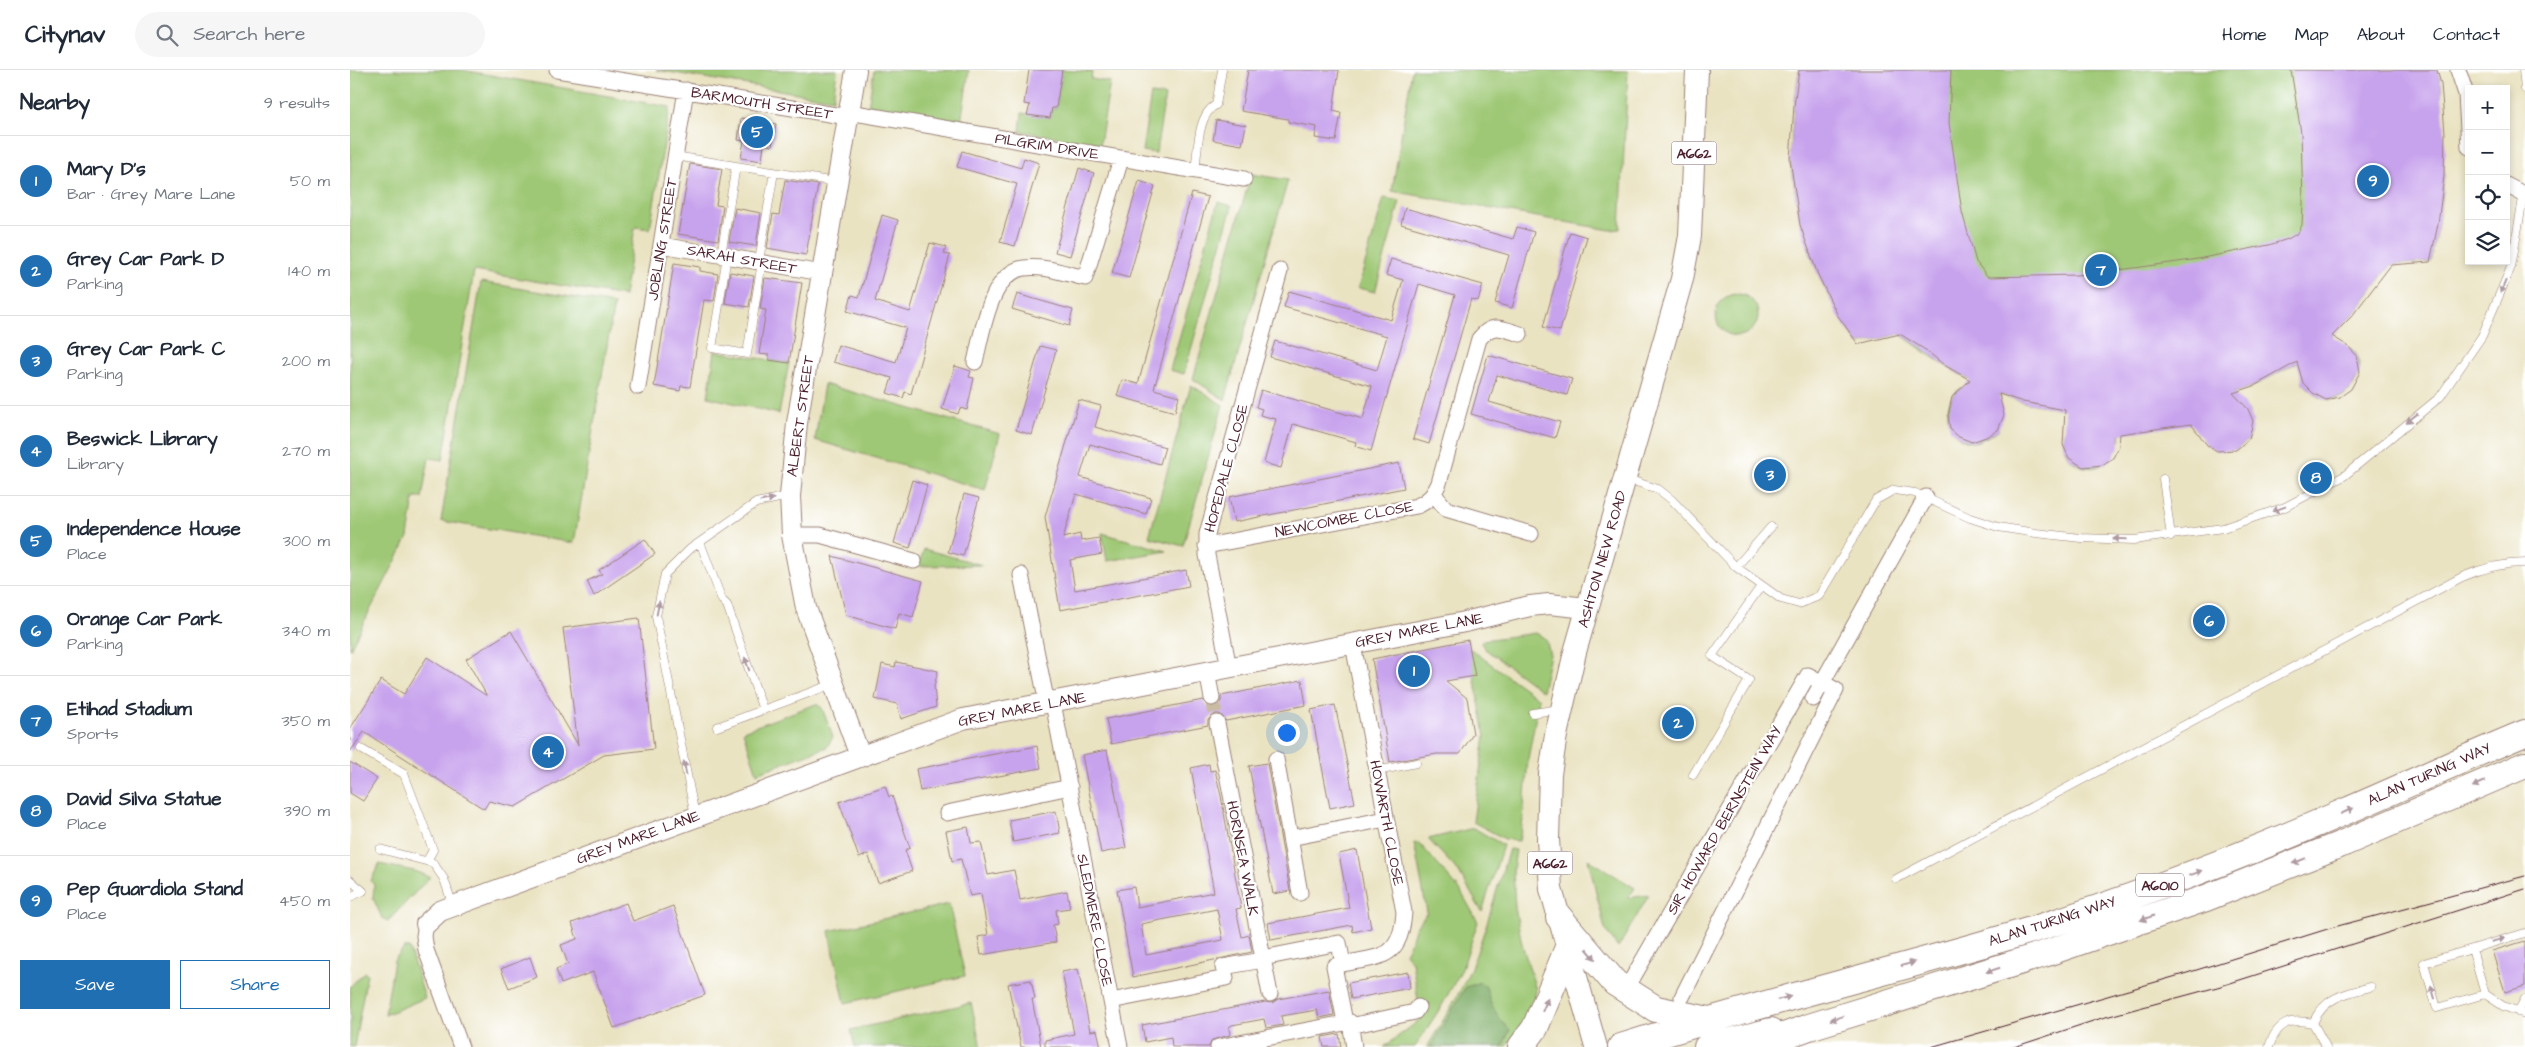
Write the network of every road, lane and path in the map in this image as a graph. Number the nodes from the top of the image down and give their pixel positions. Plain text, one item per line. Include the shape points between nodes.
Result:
1 (557, 70) edge
2 (856, 70) edge
3 (1222, 70) edge
4 (1697, 70) edge
5 (2458, 70) edge
6 (2523, 70) edge
7 (2525, 89) edge
8 (686, 90) junction
9 (849, 115) junction
10 (2468, 130) edge
11 (675, 156) junction
12 (1122, 159) junction
13 (736, 166) junction
14 (1195, 171) junction
15 (774, 172) junction
16 (1244, 179) dead end
17 (836, 182) junction
18 (2510, 187) edge
19 (2525, 193) edge
20 (661, 245) junction
21 (724, 255) junction
22 (761, 261) junction
23 (1280, 271) dead end
24 (822, 273) junction
25 (1514, 332) dead end
26 (975, 362) dead end
27 (638, 386) dead end
28 (1625, 478) junction
29 (2163, 479) dead end
30 (1434, 494) junction
31 (790, 496) junction
32 (1926, 497) junction
33 (1772, 527) dead end
34 (1531, 534) dead end
35 (792, 535) junction
36 (2171, 536) junction
37 (700, 542) junction
38 (1206, 546) junction
39 (914, 561) dead end
40 (2525, 563) edge
41 (1736, 566) junction
42 (1022, 575) dead end
43 (1760, 586) junction
44 (1587, 608) junction
45 (1353, 644) junction
46 (1229, 668) junction
47 (1208, 672) junction
48 (1822, 682) junction
49 (833, 684) junction
50 (1212, 698) tunnel mouth
51 (1812, 699) dead end
52 (1050, 703) junction
53 (1562, 709) junction
54 (763, 710) junction
55 (1533, 713) dead end
56 (1217, 723) tunnel mouth
57 (717, 727) dead end
58 (2525, 733) edge
59 (362, 750) dead end
60 (860, 756) junction
61 (1276, 758) dead end
62 (1416, 763) dead end
63 (2525, 766) edge
64 (1377, 771) junction
65 (1693, 775) dead end
66 (1070, 787) junction
67 (946, 813) dead end
68 (695, 816) junction
69 (1386, 819) junction
70 (1290, 838) junction
71 (380, 849) dead end
72 (428, 859) junction
73 (1896, 878) dead end
74 (350, 880) edge
75 (1300, 893) dead end
76 (350, 897) edge
77 (452, 906) junction
78 (1559, 916) junction
79 (426, 924) joint
80 (2525, 932) edge
81 (2472, 948) junction
82 (1567, 950) junction
83 (1263, 959) junction
84 (1343, 964) junction
85 (1632, 978) dead end
86 (2371, 987) dead end
87 (1270, 994) dead end
88 (2485, 994) junction
89 (1682, 997) dead end
90 (2525, 999) edge
91 (1111, 1001) junction
92 (1418, 1007) dead end
93 (2522, 1013) edge
94 (1708, 1019) junction
95 (2313, 1023) junction
96 (1348, 1024) junction
97 (1809, 1027) junction
98 (460, 1047) edge
99 (1120, 1047) edge
100 (1218, 1047) edge
101 (1354, 1047) edge
102 (1521, 1047) edge
103 (1596, 1047) edge
104 (1621, 1047) edge
105 (1707, 1047) edge
106 (1754, 1047) edge
107 (2269, 1047) edge
108 (2326, 1047) edge

1 - 8 street, BARMOUTH STREET
2 - 9 street, ALBERT STREET
3 - 14 lane via 1216,105 1204,117
4 - 28 main road, ASHTON NEW ROAD / A662 via 1690,236 1682,279
5 - 10 street via 2466,94
6 - 7 lane
8 - 9 street, BARMOUTH STREET
8 - 11 street, JOBLING STREET
9 - 12 street, PILGRIM DRIVE
9 - 17 street, ALBERT STREET
11 - 13 lane
11 - 20 street, JOBLING STREET
12 - 14 street, PILGRIM DRIVE
12 - 26 street via 1085,278 1025,268 1002,280 992,300
13 - 15 lane
13 - 21 lane
14 - 16 street, PILGRIM DRIVE
15 - 17 lane
15 - 22 lane
17 - 24 street, ALBERT STREET
18 - 19 street
19 -> 36 lane via 2511,267 2482,336 2440,397 2344,476 2285,507 2223,528
20 - 21 street, SARAH STREET
20 - 27 street, JOBLING STREET
21 - 22 street, SARAH STREET
21 - 22 lane via 712,348 747,354
22 - 24 street, SARAH STREET
23 - 38 street, HOPEDALE CLOSE
24 - 31 street, ALBERT STREET via 797,423
25 - 30 street via 1487,329 1479,339
28 - 41 lane via 1658,489 1672,500
28 - 44 main road, ASHTON NEW ROAD / A662
29 - 36 lane
30 - 34 street via 1446,509
30 - 38 street, NEWCOMBE CLOSE via 1417,506
31 - 35 street, ALBERT STREET
37 -> 31 lane via 756,503
36 -> 32 lane via 2134,540 2081,538 1998,527
32 - 43 lane via 1903,490 1880,496 1819,596 1799,604 1781,599
32 - 48 street
33 - 41 lane
35 - 39 street via 820,536
35 - 49 street, ALBERT STREET via 806,608
54 -> 37 lane via 727,606
68 -> 37 lane via 656,616 665,574
38 - 46 street, HOPEDALE CLOSE
40 - 73 lane via 2480,569 2462,577
41 - 43 lane
42 - 52 street, SLEDMERE CLOSE
43 - 65 lane via 1712,656 1749,680
44 - 45 street, GREY MARE LANE via 1549,604 1530,606
44 - 53 main road, ASHTON NEW ROAD / A662
45 - 46 street, GREY MARE LANE
45 - 64 street, HOWARTH CLOSE
46 - 47 street, GREY MARE LANE
47 - 50 street
47 - 52 street, GREY MARE LANE
48 - 51 street
48 - 85 street, SIR HOWARD BERNSTEIN WAY via 1808,675
48 - 89 street via 1836,690
49 - 54 lane
49 - 60 street, ALBERT STREET
52 - 60 street, GREY MARE LANE via 963,719
52 - 66 street, SLEDMERE CLOSE
53 - 55 lane
53 - 78 main road, ASHTON NEW ROAD / A662 via 1550,774 1548,839 1552,889
54 - 57 lane
56 - 83 street, HORNSEA WALK
94 -> 58 highway, ALAN TURING WAY / A6010 via 2038,927 2199,872
59 - 72 lane via 404,774 433,850
60 - 68 street, GREY MARE LANE
61 - 70 street
62 - 64 lane
63 -> 97 highway, ALAN TURING WAY / A6010 via 2206,898 2044,954
64 - 69 street, HOWARTH CLOSE
66 - 67 street
66 - 91 street, SLEDMERE CLOSE
68 - 77 street, GREY MARE LANE
69 - 70 street
69 - 84 street, HOWARTH CLOSE via 1404,912 1403,931 1396,947 1384,955
70 - 75 street
71 - 72 lane
72 - 77 lane via 441,873
74 - 76 lane via 363,891
77 - 79 street, GREY MARE LANE via 440,911
78 - 82 main road, ASHTON NEW ROAD / A662
78 -> 94 highway via 1615,983 1656,1010
79 - 98 street via 426,950
81 -> 80 lane
81 - 88 lane
88 -> 81 lane via 2437,1008 2429,981 2424,963
102 -> 82 highway via 1535,1028
82 - 103 main road, ASHTON NEW ROAD / A662
83 - 84 street, SLEDMERE CLOSE via 1339,943
83 - 87 street, HORNSEA WALK
83 - 91 street, SLEDMERE CLOSE via 1223,967 1226,978
84 - 96 street via 1334,966
86 - 95 lane via 2343,994 2328,1002
88 - 93 lane
90 - 93 lane
91 - 99 street
92 - 96 street via 1415,1012
94 - 104 highway, ALAN TURING WAY / A6010
95 - 107 lane via 2299,1020 2286,1023 2274,1032
95 - 108 lane
96 - 100 street
96 - 101 street
97 - 105 highway via 1770,1031
97 - 106 highway, ALAN TURING WAY / A6010

